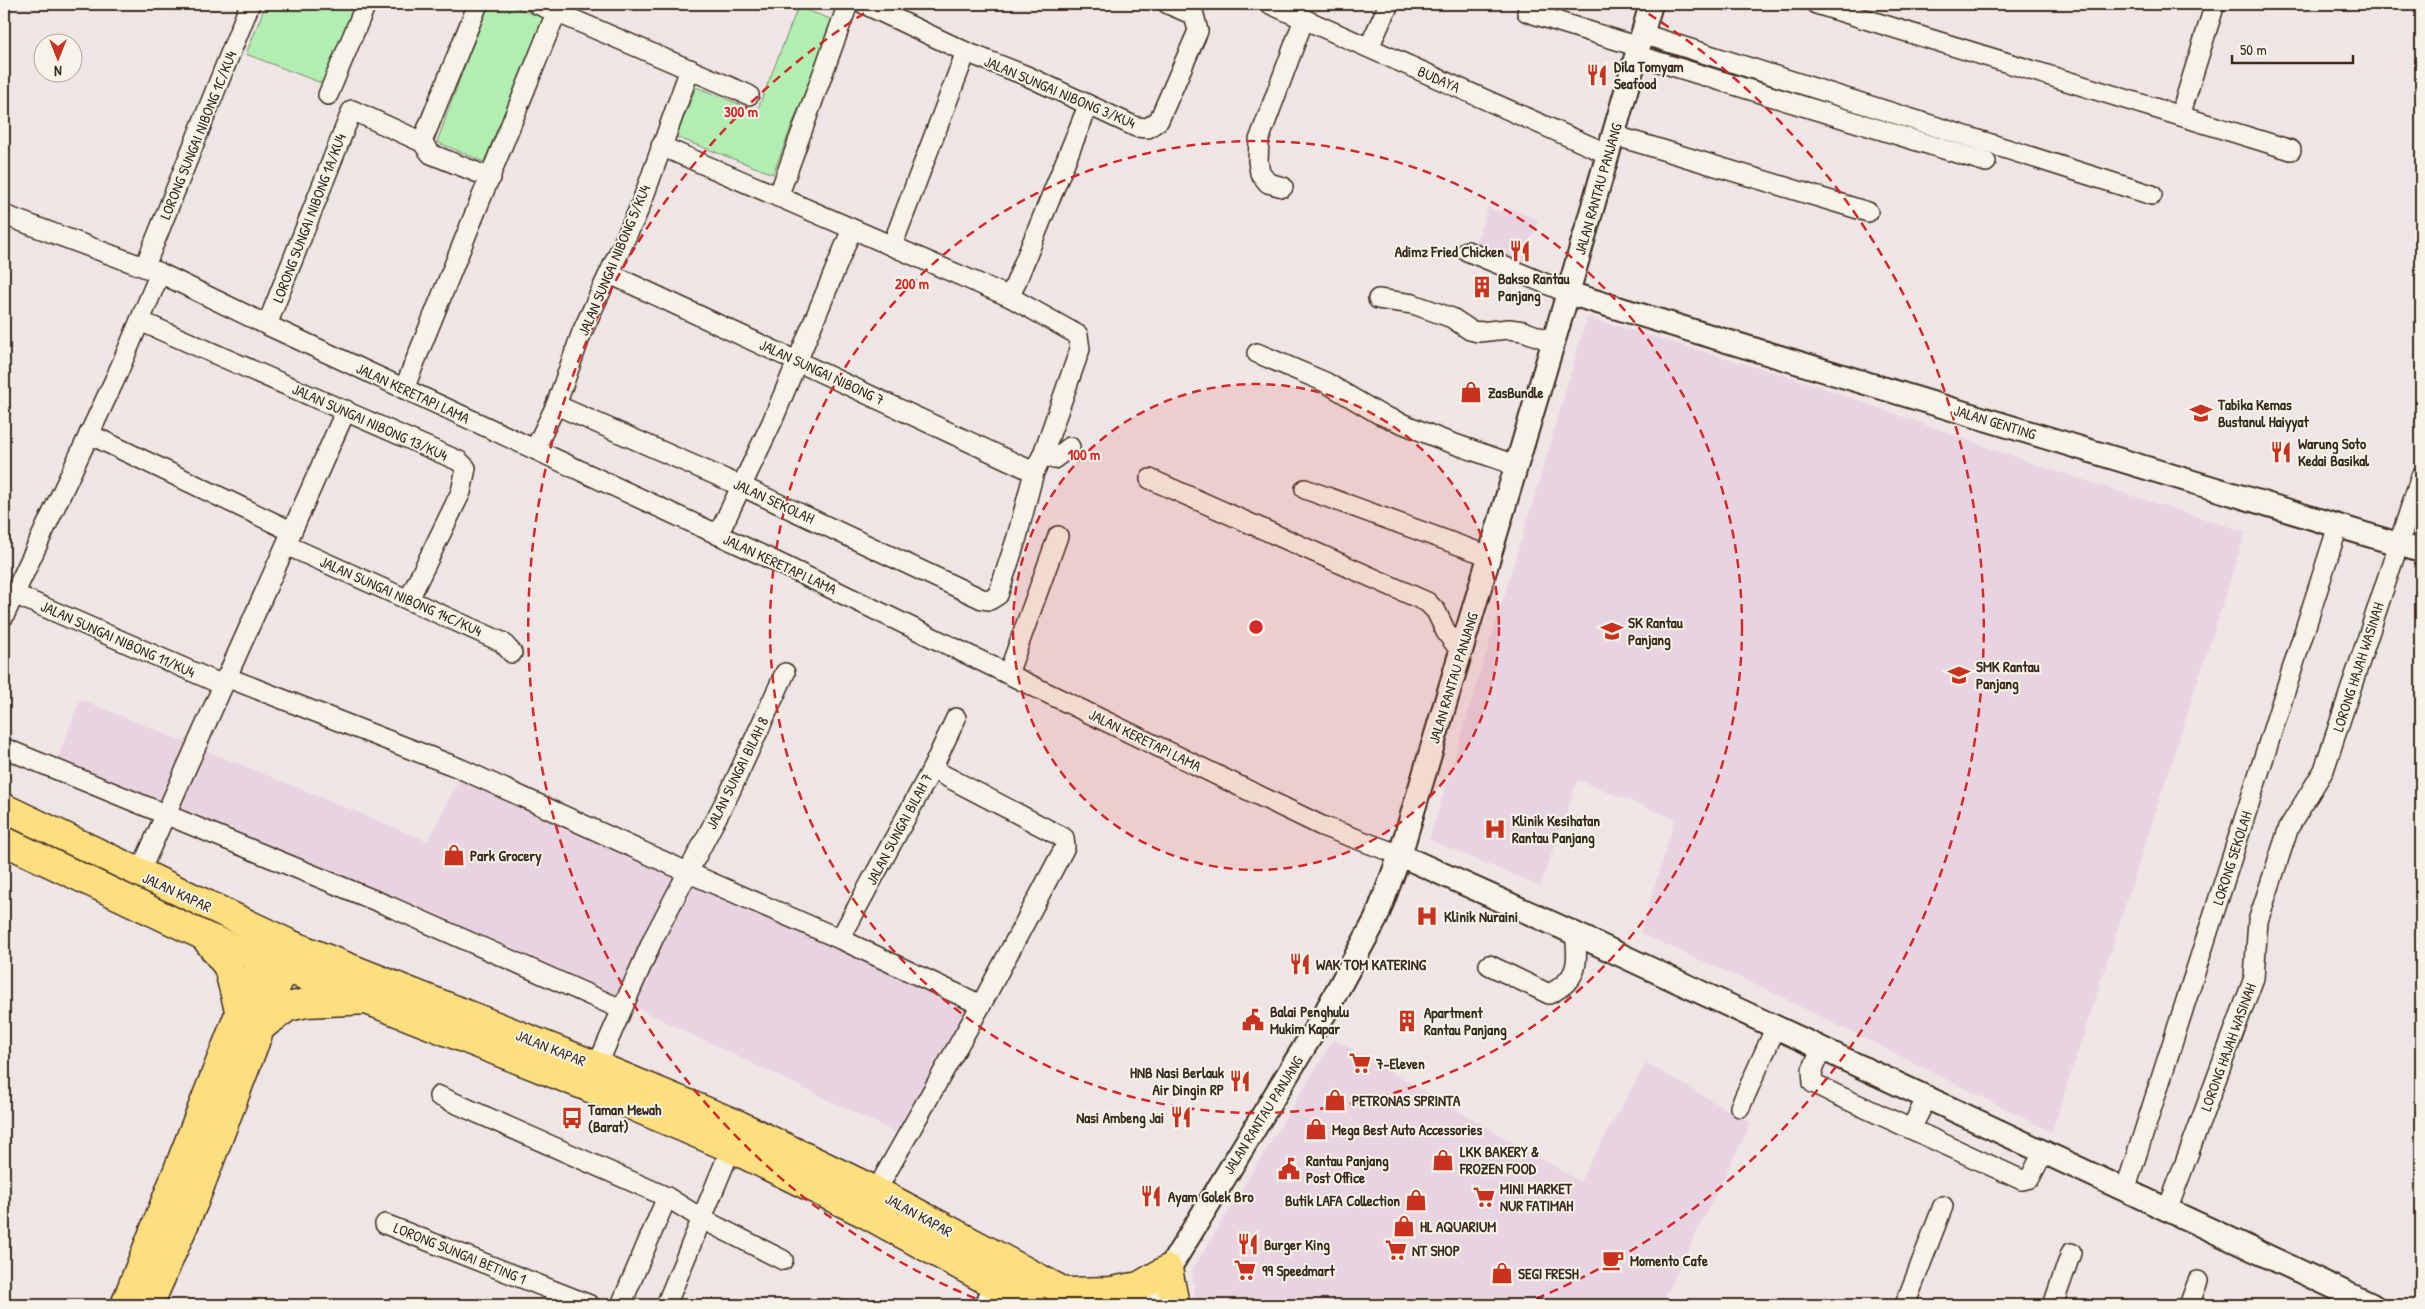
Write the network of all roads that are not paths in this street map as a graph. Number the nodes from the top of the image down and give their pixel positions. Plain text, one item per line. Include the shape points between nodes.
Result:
1 (250, 4) edge
2 (366, 4) edge
3 (478, 4) edge
4 (537, 4) edge
5 (848, 4) edge
6 (864, 4) edge
7 (1168, 4) edge
8 (1270, 4) edge
9 (1389, 4) edge
10 (1649, 4) edge
11 (1816, 4) edge
12 (2215, 4) edge
13 (1527, 12) dead end
14 (556, 13) junction
15 (1304, 19) junction
16 (1639, 45) junction
17 (1369, 47) junction
18 (966, 52) junction
19 (690, 69) junction
20 (328, 95) dead end
21 (749, 95) dead end
22 (1088, 106) junction
23 (2180, 116) junction
24 (422, 142) junction
25 (1611, 144) junction
26 (661, 146) junction
27 (2291, 150) dead end
28 (1986, 162) dead end
29 (491, 178) junction
30 (1283, 187) dead end
31 (2152, 195) dead end
32 (778, 197) junction
33 (1868, 212) dead end
34 (4, 215) edge
35 (852, 229) junction
36 (892, 246) junction
37 (1467, 251) dead end
38 (153, 269) junction
39 (610, 274) junction
40 (1568, 293) junction
41 (1010, 297) junction
42 (1378, 299) dead end
43 (140, 321) junction
44 (267, 325) junction
45 (1554, 342) junction
46 (1257, 353) dead end
47 (798, 361) junction
48 (404, 389) junction
49 (556, 405) junction
50 (346, 410) junction
51 (89, 434) junction
52 (1070, 447) dead end
53 (535, 449) junction
54 (1043, 454) junction
55 (1515, 465) junction
56 (1034, 472) junction
57 (2421, 476) edge
58 (1150, 479) dead end
59 (741, 486) junction
60 (1305, 489) dead end
61 (2338, 526) junction
62 (718, 535) junction
63 (1058, 536) dead end
64 (288, 538) junction
65 (2399, 544) junction
66 (2421, 551) edge
67 (1489, 556) junction
68 (14, 594) junction
69 (409, 599) junction
70 (4, 616) edge
71 (1461, 652) junction
72 (512, 653) dead end
73 (785, 673) dead end
74 (1008, 674) junction
75 (224, 681) junction
76 (956, 718) dead end
77 (4, 748) edge
78 (932, 769) junction
79 (4, 808) edge
80 (166, 813) junction
81 (4, 841) edge
82 (1400, 856) junction
83 (687, 872) junction
84 (139, 874) junction
85 (1575, 934) junction
86 (204, 936) junction
87 (840, 939) junction
88 (277, 952) junction
89 (1489, 965) dead end
90 (370, 1000) junction
91 (980, 1005) junction
92 (621, 1008) junction
93 (251, 1020) junction
94 (1775, 1029) junction
95 (1821, 1050) junction
96 (597, 1066) junction
97 (439, 1096) dead end
98 (1926, 1099) junction
99 (1740, 1107) dead end
100 (1910, 1129) junction
101 (731, 1148) junction
102 (2043, 1153) junction
103 (876, 1191) junction
104 (2125, 1191) junction
105 (667, 1197) junction
106 (1943, 1206) dead end
107 (2167, 1211) junction
108 (702, 1219) junction
109 (385, 1224) dead end
110 (2071, 1253) dead end
111 (783, 1260) dead end
112 (1168, 1270) junction
113 (2198, 1281) dead end
114 (1064, 1292) junction
115 (990, 1295) edge
116 (125, 1305) edge
117 (150, 1305) edge
118 (590, 1305) edge
119 (621, 1305) edge
120 (666, 1305) edge
121 (1032, 1305) edge
122 (1089, 1305) edge
123 (1147, 1305) edge
124 (1175, 1305) edge
125 (1905, 1305) edge
126 (2053, 1305) edge
127 (2190, 1305) edge
128 (2372, 1305) edge

1 - 38 street, LORONG SUNGAI NIBONG 1C/KU4
2 - 20 street
3 - 24 street
4 - 14 street
5 - 32 street
6 - 18 street, JALAN SUNGAI NIBONG 3/KU4
7 - 22 street, JALAN SUNGAI NIBONG 3/KU4 via 1194,15 1198,31 1159,120 1148,128 1136,127
8 - 15 street, BUDAYA
9 - 17 street
10 - 16 street, JALAN RANTAU PANJANG
11 - 23 street
12 - 23 street
13 - 16 street
14 - 19 street
14 - 29 street
15 - 17 street, BUDAYA
15 - 30 street via 1259,140 1260,173 1268,183
16 - 25 street, JALAN RANTAU PANJANG
16 - 28 street
16 - 31 street
17 - 25 street, BUDAYA
18 - 22 street, JALAN SUNGAI NIBONG 3/KU4 via 1027,76
18 - 36 street
19 - 21 street
19 - 26 street, JALAN SUNGAI NIBONG 5/KU4
22 - 41 street
23 - 27 street
24 - 29 street via 431,154
24 - 44 street, LORONG SUNGAI NIBONG 1A/KU4 via 352,110
25 - 33 street, BUDAYA
25 - 40 street, JALAN RANTAU PANJANG
26 - 32 street
26 - 39 street, JALAN SUNGAI NIBONG 5/KU4 via 640,207
29 - 48 street
32 - 35 street
34 - 38 street, JALAN KERETAPI LAMA
35 - 36 street
35 - 47 street
36 - 41 street
37 - 40 street
38 - 43 street, LORONG SUNGAI NIBONG 1C/KU4
38 - 44 street, JALAN KERETAPI LAMA
39 - 47 street, JALAN SUNGAI NIBONG 7
39 - 49 street, JALAN SUNGAI NIBONG 5/KU4 via 582,332
40 - 45 street, JALAN RANTAU PANJANG
40 - 61 street, JALAN GENTING
41 - 54 street via 1078,336 1080,349
42 - 45 street via 1413,304 1452,318 1478,332 1509,329
43 - 50 street, JALAN SUNGAI NIBONG 13/KU4
43 - 51 street, LORONG SUNGAI NIBONG 1C/KU4
44 - 48 street, JALAN KERETAPI LAMA
45 - 55 street, JALAN RANTAU PANJANG
46 - 55 street via 1325,382 1379,414
47 - 56 street, JALAN SUNGAI NIBONG 7
47 - 59 street
48 - 53 street, JALAN KERETAPI LAMA
49 - 53 street, JALAN SUNGAI NIBONG 5/KU4
49 - 59 street, JALAN SEKOLAH
50 - 64 street
50 - 69 street, JALAN SUNGAI NIBONG 13/KU4 via 459,461 466,468 461,492
51 - 64 street, JALAN SUNGAI NIBONG 14C/KU4
51 - 68 street, LORONG SUNGAI NIBONG 1C/KU4
52 - 54 street via 1054,459
53 - 62 street, JALAN KERETAPI LAMA
54 - 56 street
55 - 67 street, JALAN RANTAU PANJANG
56 - 59 street, JALAN SEKOLAH via 1018,537 1001,587 998,595 990,600
57 - 65 street, LORONG HAJAH WASINAH
58 - 71 street via 1427,602
59 - 62 street
60 - 67 street
61 - 65 street, JALAN GENTING
61 - 104 street, LORONG SEKOLAH
62 - 74 street, JALAN KERETAPI LAMA
63 - 74 street
64 - 69 street, JALAN SUNGAI NIBONG 14C/KU4
64 - 75 street
65 - 66 street, JALAN GENTING
65 - 107 street, LORONG HAJAH WASINAH via 2324,770 2289,827 2258,921 2254,978
67 - 71 street, JALAN RANTAU PANJANG
68 - 70 street, LORONG SUNGAI NIBONG 1C/KU4
68 - 75 street, JALAN SUNGAI NIBONG 11/KU4
69 - 72 street, JALAN SUNGAI NIBONG 14C/KU4 via 502,642
71 - 82 street, JALAN RANTAU PANJANG
73 - 83 street, JALAN SUNGAI BILAH 8 via 729,794
74 - 82 street, JALAN KERETAPI LAMA via 1322,826
75 - 80 street
75 - 83 street, JALAN SUNGAI NIBONG 11/KU4 via 459,768
76 - 78 street, JALAN SUNGAI BILAH 7
77 - 80 street
78 - 87 street, JALAN SUNGAI BILAH 7
78 - 91 street via 1064,838 1065,847
79 - 84 highway, JALAN KAPAR
80 - 84 street
80 - 92 street
81 - 86 highway, JALAN KAPAR
82 - 85 street
82 - 112 street, JALAN RANTAU PANJANG via 1376,919 1325,1013
83 - 87 street, JALAN SUNGAI NIBONG 11/KU4
83 - 92 street, JALAN SUNGAI BILAH 8
84 - 88 highway, JALAN KAPAR
85 - 89 street via 1574,972 1564,987 1549,994
85 - 94 street
86 - 88 highway, JALAN KAPAR
86 - 93 highway via 228,967
87 - 91 street, JALAN SUNGAI NIBONG 11/KU4
88 - 90 highway, JALAN KAPAR
88 - 93 highway
88 - 96 highway, JALAN KAPAR
90 - 93 highway via 306,1003
90 - 101 highway, JALAN KAPAR
91 - 103 street
92 - 96 street, JALAN SUNGAI BILAH 8
93 - 116 highway
93 - 117 highway via 189,1213
94 - 95 street
94 - 99 street
95 - 98 street
95 - 100 street via 1812,1070 1813,1083
96 - 103 highway, JALAN KAPAR via 739,1125
97 - 105 street
98 - 100 street
98 - 102 street
100 - 102 street via 2022,1180 2030,1178
101 - 108 street
101 - 115 highway, JALAN KAPAR via 866,1214
102 - 104 street
103 - 114 highway, JALAN KAPAR
104 - 107 street
105 - 108 street
105 - 119 street
106 - 125 street
107 - 128 street
108 - 111 street
108 - 120 street
109 - 118 street, LORONG SUNGAI BETING 1
110 - 126 street
112 - 114 highway via 1139,1286 1111,1291
112 - 123 street, JALAN RANTAU PANJANG
112 - 124 highway
113 - 127 street
114 - 122 highway, JALAN KAPAR
115 - 121 highway, JALAN KAPAR

